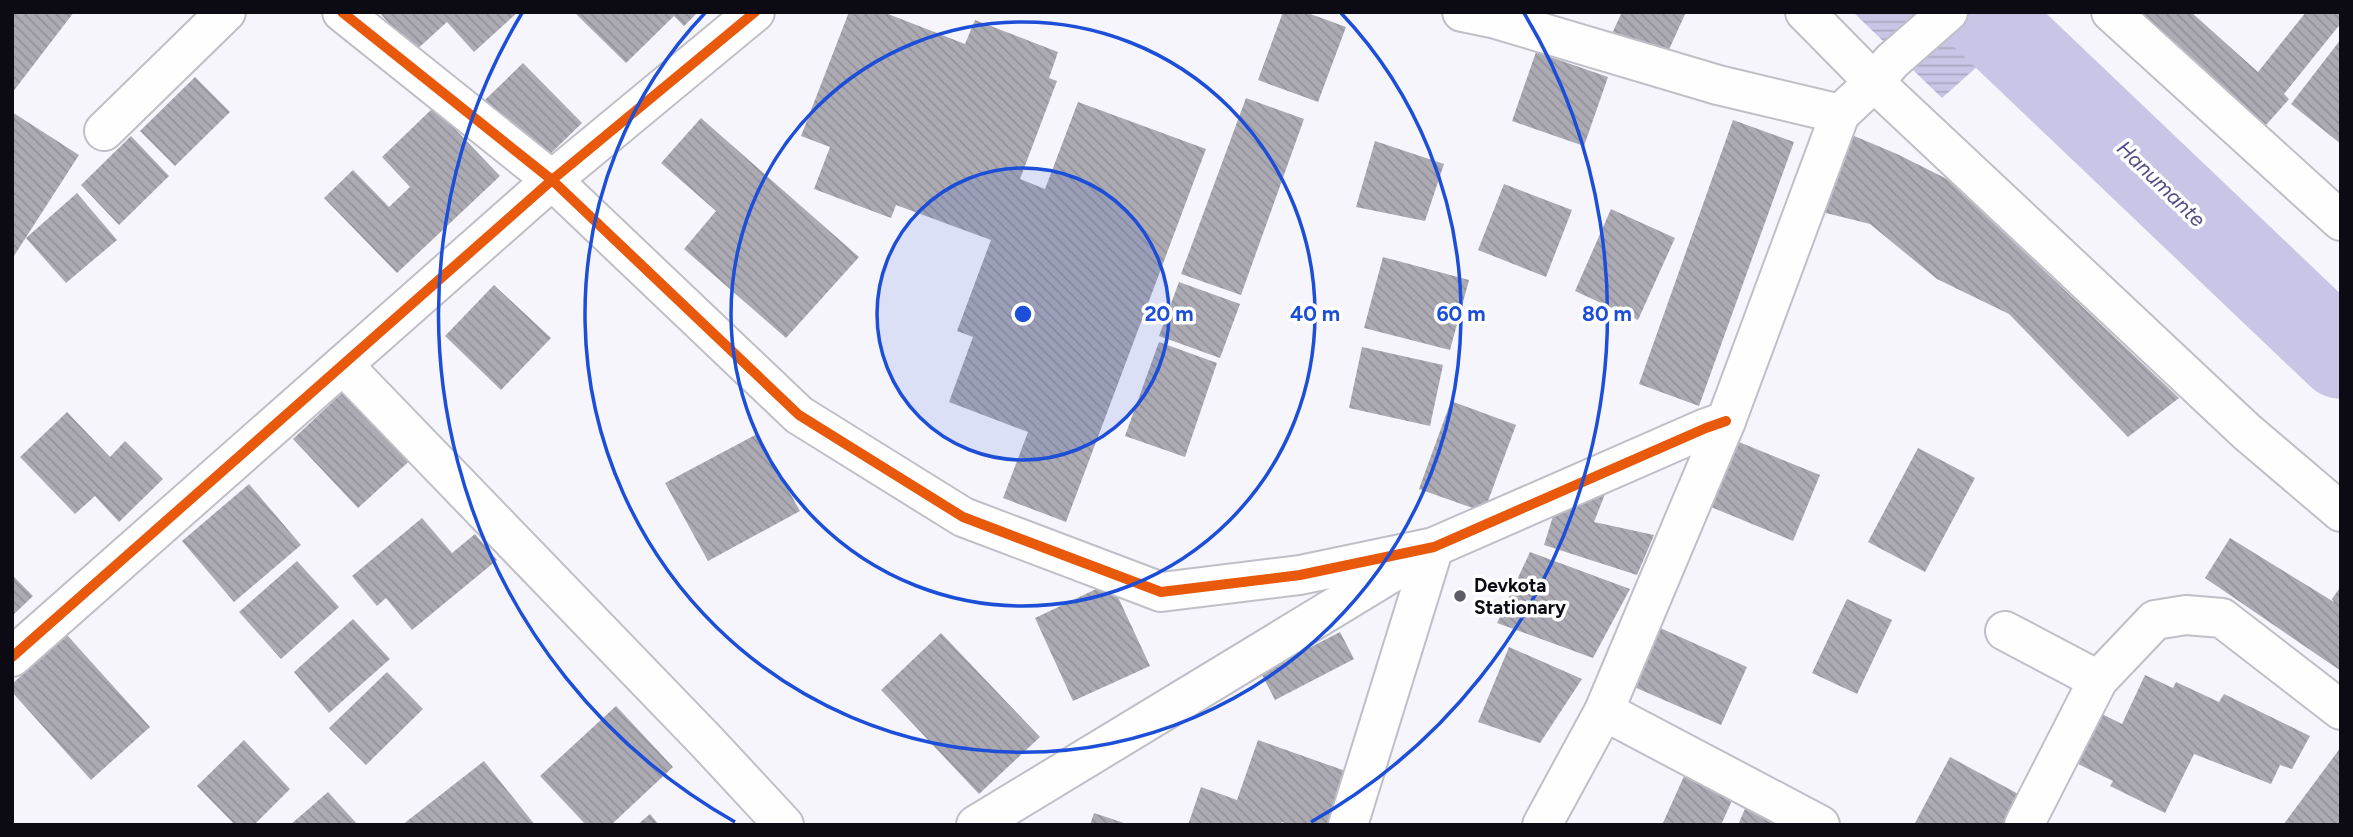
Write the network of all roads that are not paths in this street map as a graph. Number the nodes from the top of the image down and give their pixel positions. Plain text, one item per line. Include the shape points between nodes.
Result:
1 (226, 12) edge
2 (342, 12) edge
3 (755, 12) edge
4 (1462, 12) edge
5 (1805, 12) edge
6 (1948, 12) edge
7 (2111, 12) edge
8 (1883, 72) junction
9 (1840, 114) junction
10 (104, 131) dead end
11 (552, 180) junction
12 (2341, 221) edge
13 (343, 365) junction
14 (1726, 421) junction
15 (2341, 513) edge
16 (1434, 547) junction
17 (2005, 631) dead end
18 (12, 657) edge
19 (2098, 680) junction
20 (2341, 710) edge
21 (1604, 711) junction
22 (783, 825) edge
23 (976, 825) edge
24 (1348, 825) edge
25 (1542, 825) edge
26 (1820, 825) edge
27 (2025, 825) edge

1 - 10 street
2 - 11 street
3 - 11 street
4 - 9 street via 1718,85
5 - 8 street
6 - 8 street
7 - 12 street
8 - 9 street
8 - 15 street via 2247,432
9 - 14 street
11 - 13 street
11 - 16 street via 799,415 962,517 1161,592 1300,575
13 - 18 street
13 - 22 street
14 - 16 street
14 - 21 street
16 - 23 street
16 - 24 street
17 - 19 street
19 - 20 street via 2155,620 2186,615 2222,618
19 - 27 street
21 - 25 street
21 - 26 street

